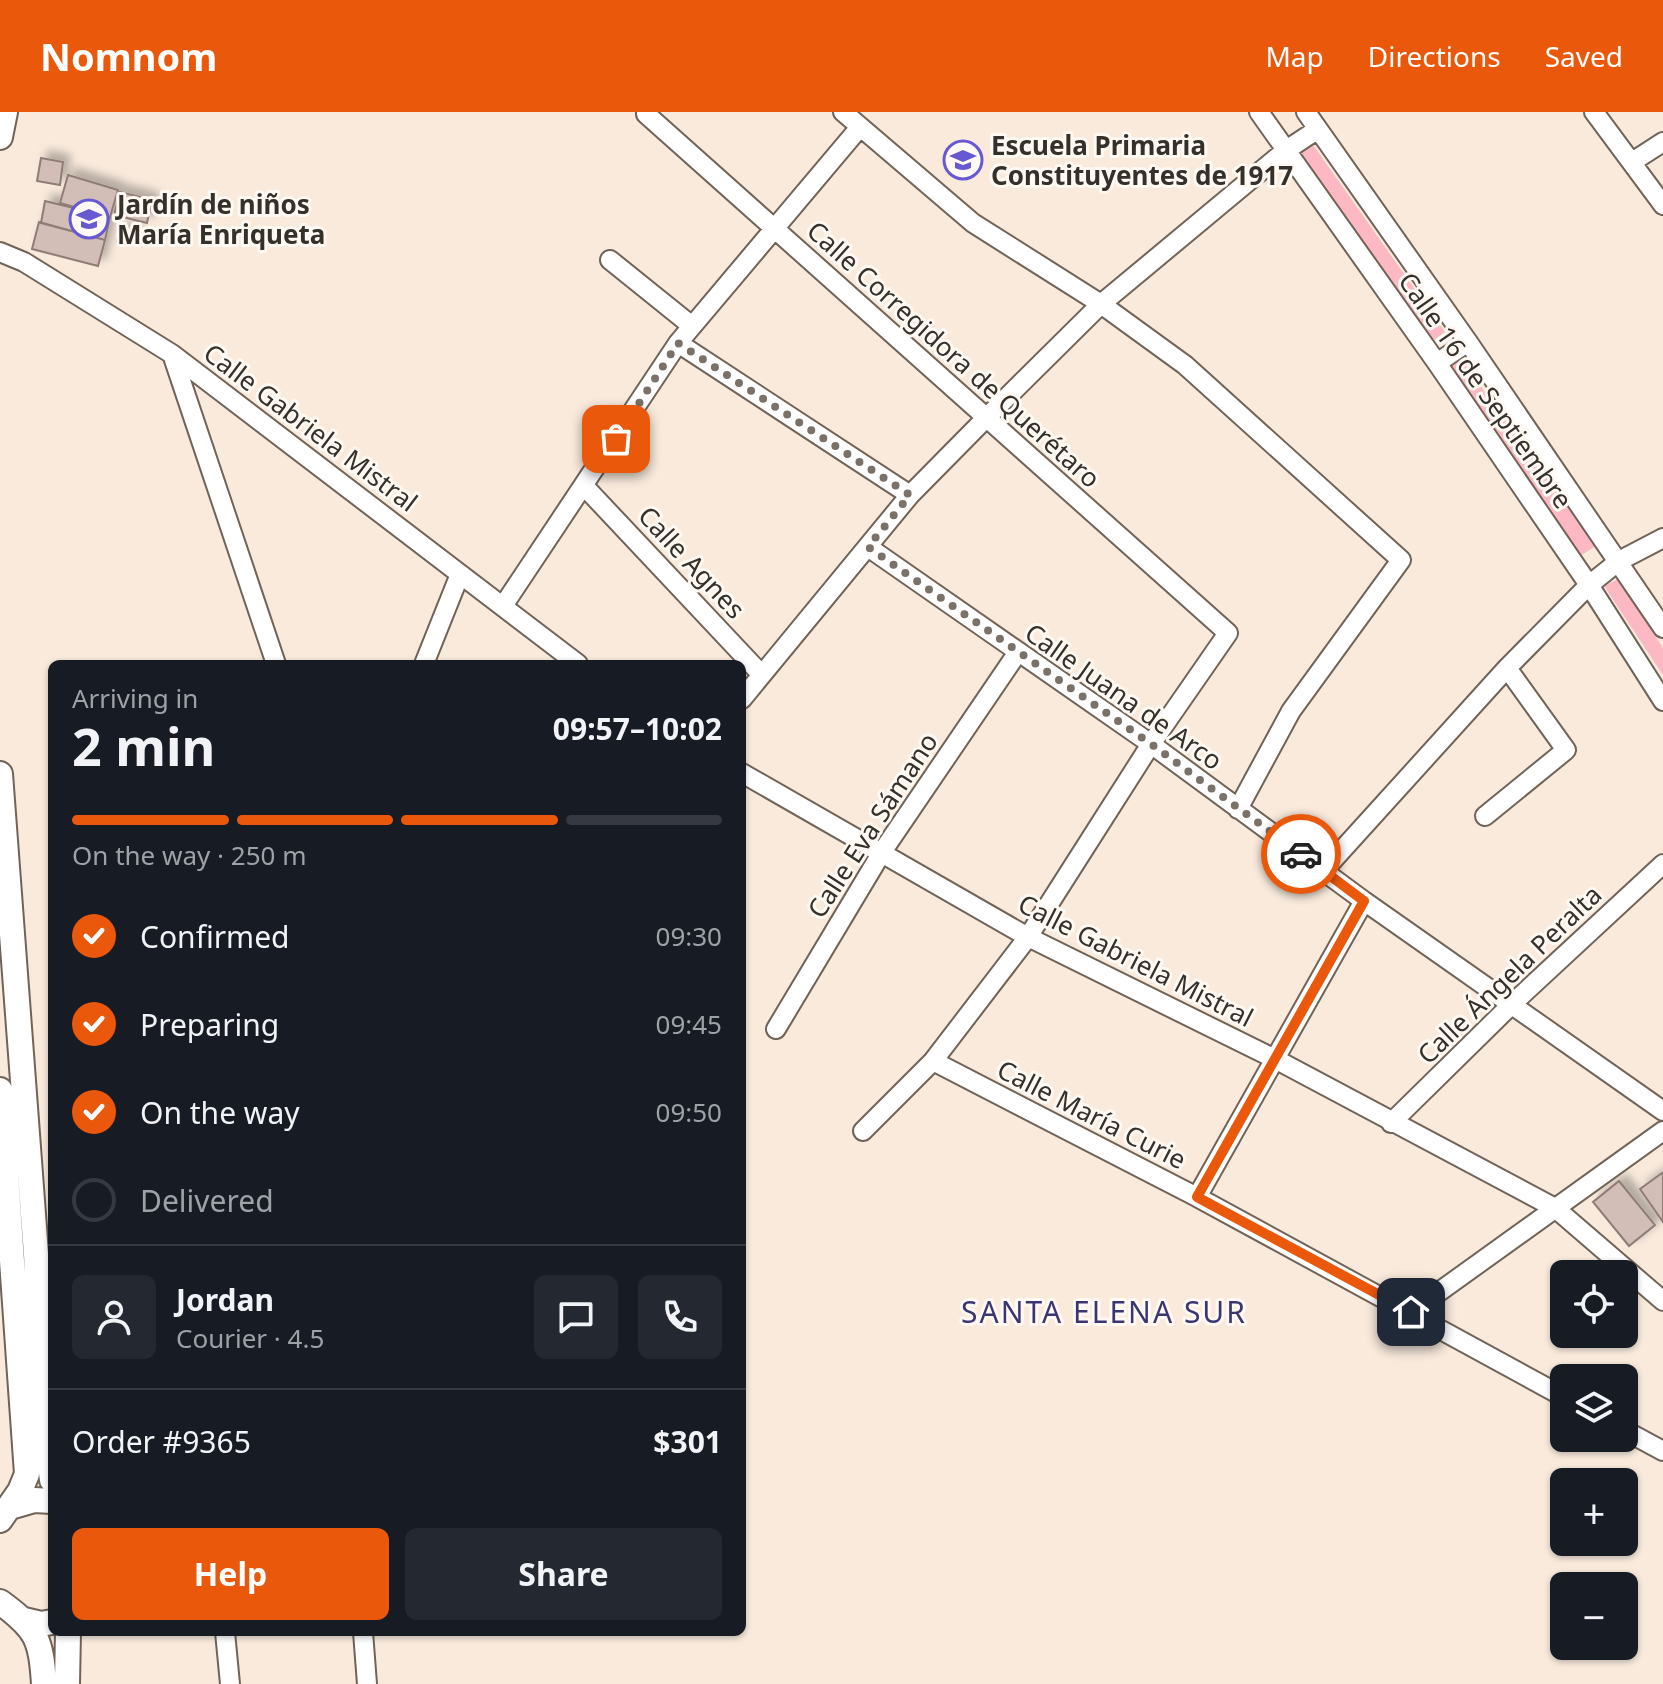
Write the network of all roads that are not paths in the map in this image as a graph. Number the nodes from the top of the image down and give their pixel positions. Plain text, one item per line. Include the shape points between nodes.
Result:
1 (5, 112) edge
2 (843, 112) edge
3 (1259, 112) edge
4 (1306, 112) edge
5 (1594, 112) edge
6 (646, 114) dead end
7 (860, 127) junction
8 (1318, 129) junction
9 (0, 137) edge
10 (1663, 142) edge
11 (1285, 151) junction
12 (1632, 162) junction
13 (1663, 205) edge
14 (773, 228) junction
15 (0, 252) edge
16 (610, 260) dead end
17 (1101, 304) junction
18 (692, 326) junction
19 (1468, 342) junction
20 (678, 343) junction
21 (172, 354) junction
22 (1437, 363) junction
23 (986, 418) junction
24 (585, 487) junction
25 (910, 495) junction
26 (1663, 538) edge
27 (868, 547) junction
28 (1619, 561) junction
29 (460, 574) junction
30 (1589, 585) junction
31 (503, 606) junction
32 (1663, 628) edge
33 (1018, 652) junction
34 (275, 660) edge
35 (426, 660) edge
36 (573, 660) edge
37 (1507, 668) junction
38 (761, 674) junction
39 (746, 694) edge
40 (1663, 701) edge
41 (1151, 744) junction
42 (0, 774) edge
43 (746, 775) edge
44 (1238, 809) junction
45 (1485, 816) dead end
46 (882, 852) junction
47 (1663, 864) edge
48 (1324, 870) junction
49 (1364, 901) junction
50 (1028, 937) junction
51 (1512, 1004) junction
52 (776, 1029) dead end
53 (1275, 1059) junction
54 (933, 1061) junction
55 (0, 1090) edge
56 (1663, 1111) edge
57 (1391, 1123) junction
58 (863, 1131) dead end
59 (1663, 1131) edge
60 (1197, 1197) junction
61 (1555, 1208) junction
62 (16, 1250) edge
63 (1663, 1301) edge
64 (1411, 1312) junction
65 (1550, 1389) edge
66 (48, 1422) edge
67 (1638, 1438) edge
68 (1663, 1451) edge
69 (48, 1501) edge
70 (5, 1513) edge
71 (0, 1602) edge
72 (24, 1620) junction
73 (48, 1623) edge
74 (68, 1636) edge
75 (225, 1636) edge
76 (363, 1636) edge
77 (44, 1684) edge
78 (67, 1684) edge
79 (230, 1684) edge
80 (367, 1684) edge

1 - 9 main road
2 - 7 street
3 - 11 street, Calle 16 de Septiembre
4 - 8 street, Calle 16 de Septiembre
5 - 12 street
6 - 14 street, Calle Corregidora de Querétaro
7 - 14 street
7 - 17 street via 973,223
8 - 11 street
8 - 19 street, Calle 16 de Septiembre
10 - 12 street
11 - 17 street
11 - 22 street, Calle 16 de Septiembre
12 - 13 street
14 - 18 street
14 - 23 street, Calle Corregidora de Querétaro
15 - 21 street, Calle Gabriela Mistral
16 - 18 street
17 - 23 street
17 - 44 street via 1185,365 1401,560 1291,711
18 - 20 street
19 - 22 street
19 - 28 street, Calle 16 de Septiembre
20 - 24 street
20 - 25 street
21 - 29 street, Calle Gabriela Mistral
21 - 34 street
22 - 30 street, Calle 16 de Septiembre
23 - 25 street
23 - 41 street, Calle Corregidora de Querétaro via 1228,633
24 - 31 street
24 - 38 street, Calle Agnes
25 - 27 street
26 - 28 street
27 - 33 street, Calle Juana de Arco
27 - 38 street
28 - 30 street
28 - 32 street, Calle 16 de Septiembre
29 - 31 street, Calle Gabriela Mistral
29 - 35 street
30 - 37 street
30 - 40 street, Calle 16 de Septiembre
31 - 36 street, Calle Gabriela Mistral
33 - 41 street, Calle Juana de Arco
33 - 46 street, Calle Eva Sámano
37 - 45 street via 1566,750
37 - 48 street
38 - 39 street
41 - 44 street, Calle Juana de Arco
41 - 50 street
42 - 62 main road
43 - 46 street, Calle Gabriela Mistral
44 - 48 street, Calle Juana de Arco
46 - 50 street, Calle Gabriela Mistral
46 - 52 street, Calle Eva Sámano
47 - 51 street, Calle Ángela Peralta
48 - 49 street, Calle Juana de Arco
49 - 51 street, Calle Juana de Arco
49 - 53 street
50 - 53 street, Calle Gabriela Mistral
50 - 54 street
51 - 56 street, Calle Juana de Arco
51 - 57 street, Calle Ángela Peralta
53 - 57 street, Calle Gabriela Mistral
53 - 60 street
54 - 58 street
54 - 60 street, Calle María Curie
55 - 62 main road
57 - 61 street, Calle Gabriela Mistral
59 - 61 street
60 - 64 street, Calle María Curie
61 - 63 street, Calle Gabriela Mistral
61 - 64 street
62 - 66 main road
62 - 70 main road via 27,1474
64 - 65 street, Calle María Curie
67 - 68 street
69 - 70 main road via 34,1500
71 - 72 main road
72 - 73 main road
72 - 77 main road via 39,1640
74 - 78 main road
75 - 79 street
76 - 80 street

